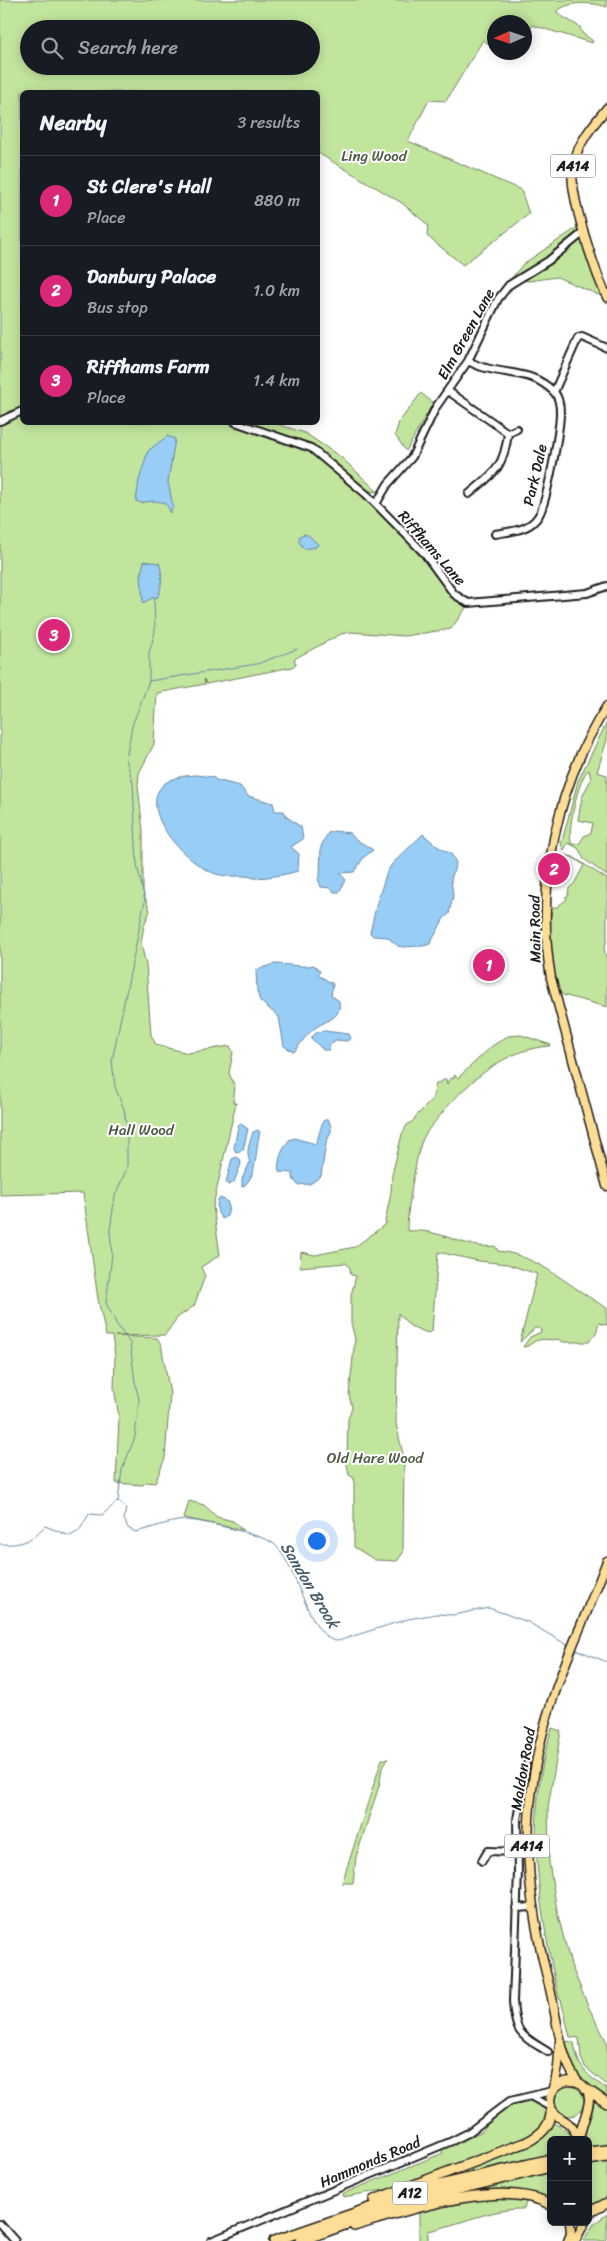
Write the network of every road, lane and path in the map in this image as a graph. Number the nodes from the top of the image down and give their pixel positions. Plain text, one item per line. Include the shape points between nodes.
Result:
1 (607, 108) edge
2 (584, 232) junction
3 (607, 297) edge
4 (606, 348) edge
5 (468, 361) junction
6 (448, 392) junction
7 (554, 392) junction
8 (20, 411) edge
9 (0, 421) edge
10 (244, 425) edge
11 (517, 429) dead end
12 (508, 433) junction
13 (366, 494) junction
14 (469, 494) dead end
15 (381, 497) junction
16 (376, 504) junction
17 (495, 534) dead end
18 (607, 586) edge
19 (607, 706) edge
20 (607, 1186) edge
21 (607, 1561) edge
22 (526, 1765) dead end
23 (518, 1852) junction
24 (482, 1861) dead end
25 (532, 1907) junction
26 (516, 1908) junction
27 (560, 2041) junction
28 (548, 2052) dead end
29 (578, 2082) junction
30 (586, 2089) junction
31 (553, 2090) junction
32 (530, 2096) junction
33 (607, 2103) edge
34 (551, 2108) junction
35 (585, 2113) junction
36 (562, 2119) junction
37 (578, 2136) edge
38 (580, 2136) edge
39 (607, 2150) edge
40 (592, 2152) edge
41 (607, 2157) edge
42 (592, 2159) edge
43 (547, 2160) edge
44 (547, 2168) edge
45 (547, 2203) edge
46 (607, 2203) edge
47 (592, 2210) edge
48 (324, 2222) junction
49 (0, 2224) edge
50 (570, 2226) edge
51 (583, 2226) edge
52 (15, 2241) edge
53 (212, 2241) edge
54 (274, 2241) edge
55 (300, 2241) edge
56 (304, 2241) edge
57 (568, 2241) edge
58 (575, 2241) edge

1 - 2 main road, A414 via 582,141 572,169
2 - 3 main road, A414
2 - 5 street, Elm Green Lane via 548,261 509,285 498,299
4 - 7 street via 578,338
5 - 6 street, Elm Green Lane
5 - 7 street via 535,379
6 - 12 street
6 - 15 street, Elm Green Lane via 426,426 412,457
7 - 17 street, Park Dale via 560,414 539,516 524,529
8 - 9 street
10 - 13 street, Riffhams Lane via 311,448
11 - 12 street
12 - 14 street via 506,454 493,474
13 - 15 street
13 - 16 street, Riffhams Lane
15 - 16 street, Elm Green Lane
16 - 18 street, Riffhams Lane via 424,553 454,594 468,603 587,593
19 - 20 main road, Main Road via 583,749 557,826 546,914 551,978
21 - 25 main road, Maldon Road / A414 via 544,1727 533,1778 527,1833
22 - 23 street, Maldon Road via 516,1820
23 - 24 street via 488,1852
23 - 26 street, Maldon Road
25 - 26 street
25 - 27 main road, Maldon Road / A414
26 - 28 street, Maldon Road via 512,1972 514,2016 522,2036
27 - 29 main road, Maldon Road / A414
27 - 31 main road, Maldon Road / A414
29 - 30 main road
29 - 31 main road via 565,2081
30 - 33 highway
30 - 35 main road via 589,2100
31 - 32 street, Hammonds Road
31 - 34 main road
32 - 34 street
32 - 53 street, Hammonds Road via 510,2101 452,2141
34 - 36 main road
34 - 48 highway, A12 via 552,2116 547,2128 527,2142
35 - 36 main road via 575,2120
35 - 38 main road
36 - 37 main road
39 - 40 highway
41 - 42 highway
43 - 48 highway, A12 via 435,2186
44 - 55 highway, A12 via 414,2200
45 - 56 highway, A12 via 530,2196 484,2195 418,2208
46 - 47 highway
48 - 54 highway, A12
49 - 52 street
50 - 57 main road
51 - 58 main road

